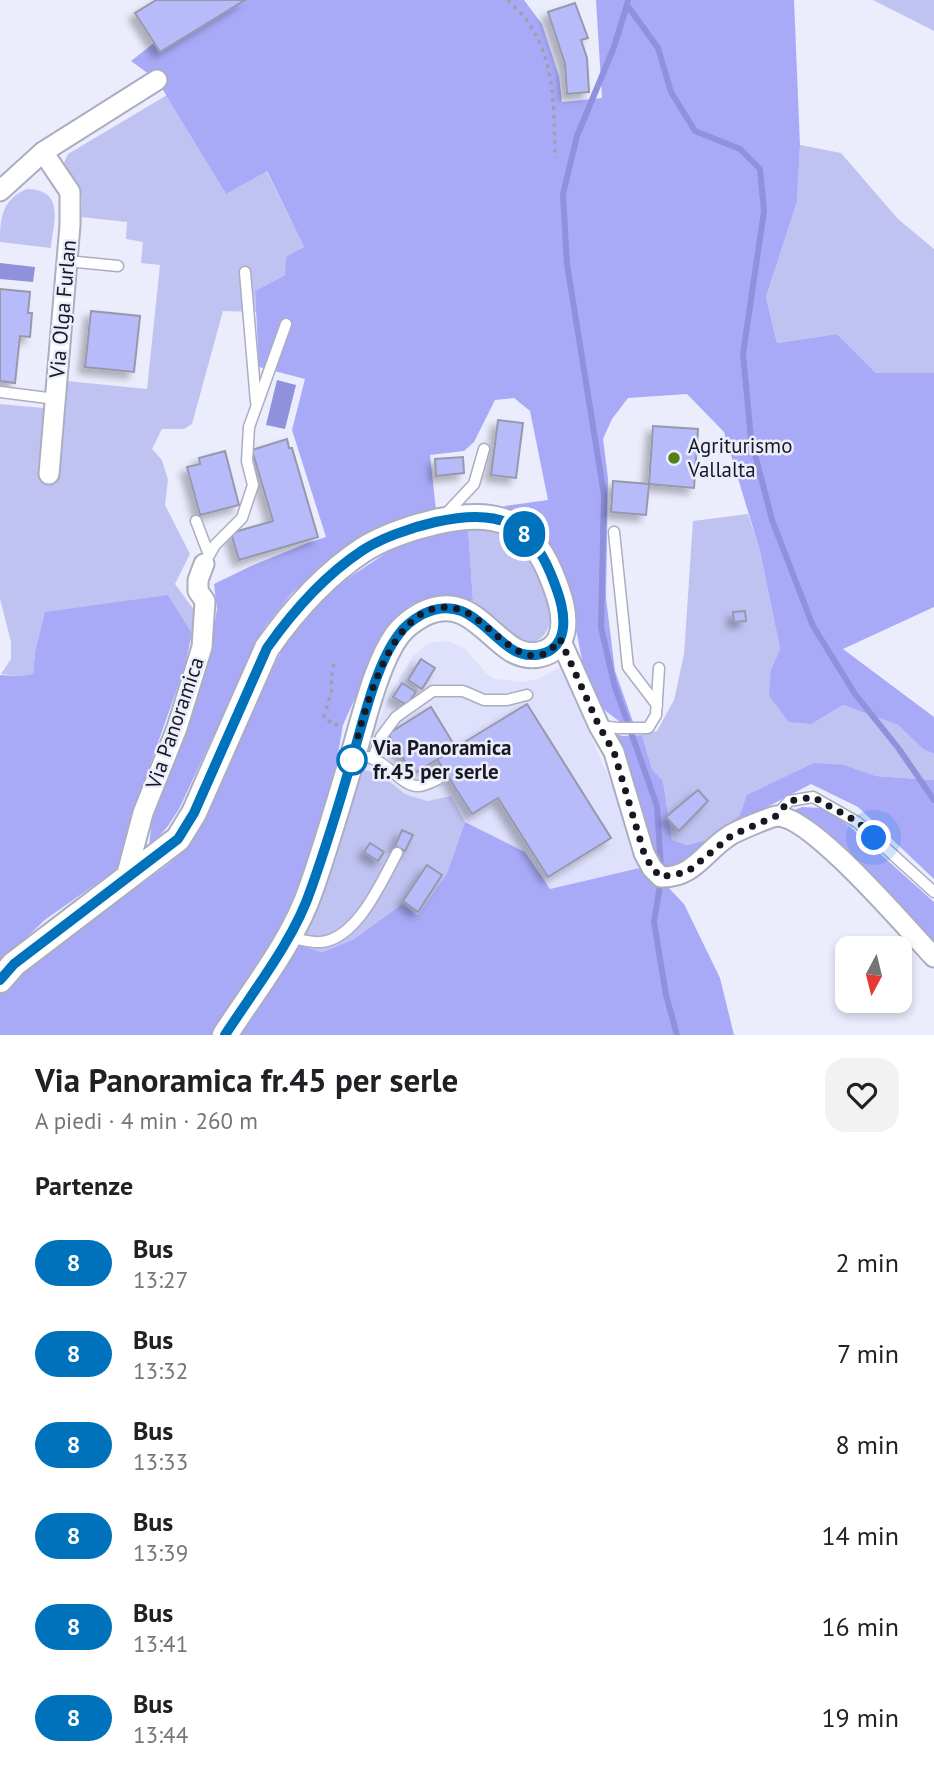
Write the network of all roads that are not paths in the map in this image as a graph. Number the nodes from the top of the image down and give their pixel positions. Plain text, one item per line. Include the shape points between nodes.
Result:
1 (157, 80) dead end
2 (43, 152) junction
3 (0, 191) edge
4 (67, 261) junction
5 (118, 266) dead end
6 (245, 272) dead end
7 (286, 324) dead end
8 (0, 392) edge
9 (56, 399) junction
10 (257, 406) junction
11 (484, 449) dead end
12 (49, 474) dead end
13 (196, 521) dead end
14 (439, 521) junction
15 (614, 532) dead end
16 (206, 559) junction
17 (560, 639) junction
18 (659, 668) dead end
19 (527, 695) dead end
20 (657, 705) junction
21 (608, 727) junction
22 (363, 756) junction
23 (438, 779) dead end
24 (776, 816) junction
25 (397, 853) dead end
26 (125, 881) junction
27 (934, 892) edge
28 (288, 937) junction
29 (934, 957) edge
30 (0, 980) edge
31 (225, 1035) edge

1 - 2 street
2 - 3 street
2 - 4 street, Via Olga Furlan via 70,192
4 - 5 lane
4 - 9 street, Via Olga Furlan
6 - 10 lane
7 - 10 lane
8 - 9 lane
9 - 12 street, Via Olga Furlan
10 - 16 lane via 249,427 247,461 253,485 242,517
11 - 14 lane via 474,484
13 - 16 lane
14 - 17 street via 493,520 528,537 541,552 563,613
14 - 26 street via 365,549 332,574 281,628 267,648 194,813 178,839
15 - 20 lane via 628,667
16 - 26 street, Via Panoramica via 198,580 205,601 202,647 177,728 143,813
17 - 21 street
17 - 22 street via 553,650 526,654 512,649 463,611 447,608 413,619 388,652 362,723
18 - 20 lane
19 - 22 lane via 484,700 463,691 433,691 396,717
20 - 21 lane via 648,727
21 - 24 street via 644,853 661,877 687,872 732,835
22 - 23 lane via 381,761 417,787
22 - 28 street
24 - 27 lane via 789,801 813,797 858,822
24 - 29 street via 799,823 849,867
25 - 28 lane via 353,927 323,942
26 - 30 street via 14,964
28 - 31 street

